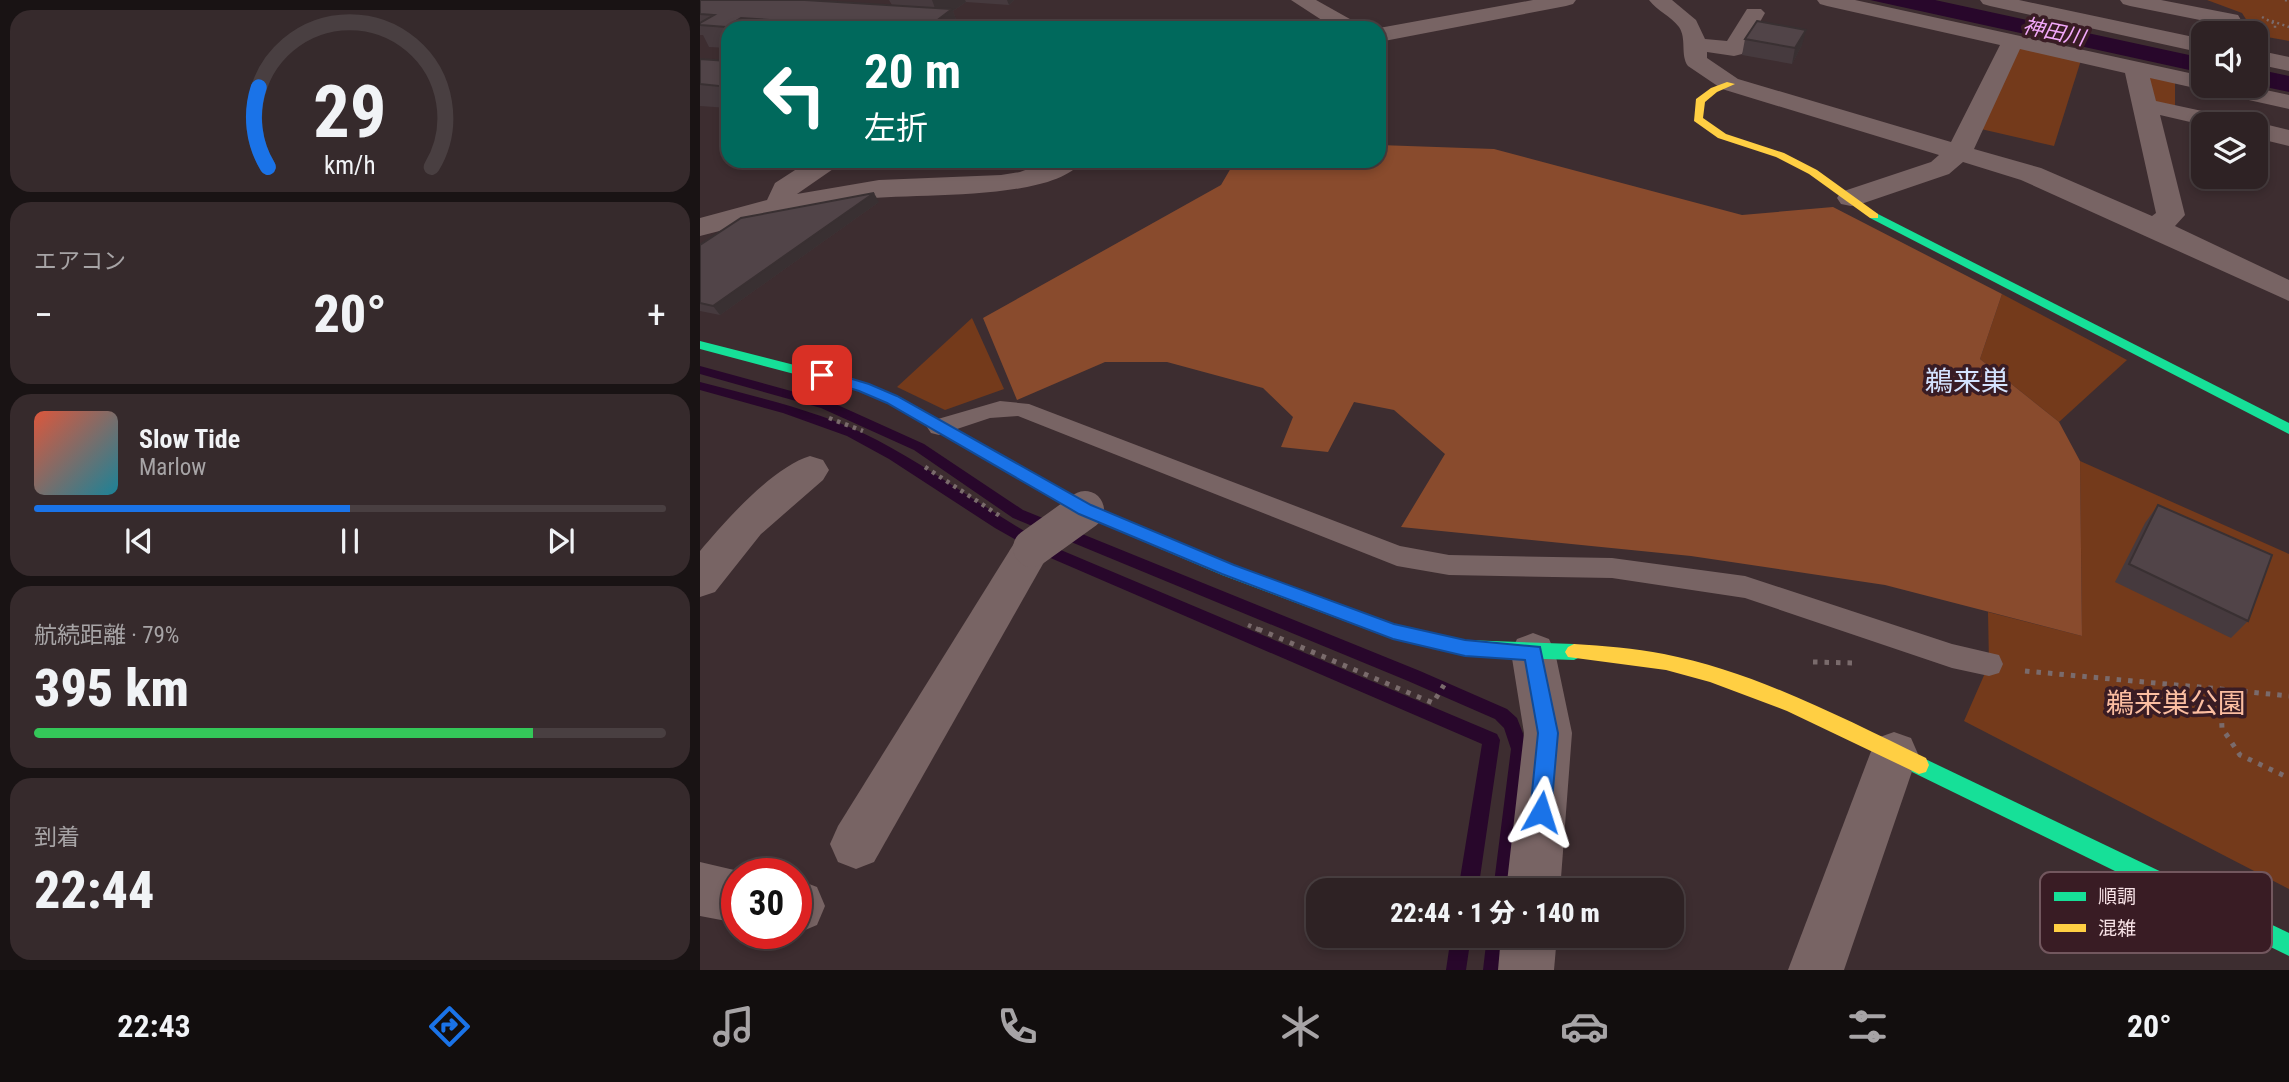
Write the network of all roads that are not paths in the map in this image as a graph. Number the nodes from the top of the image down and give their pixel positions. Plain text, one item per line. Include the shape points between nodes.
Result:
1 (1301, 0) edge
2 (1566, 0) edge
3 (1659, 0) edge
4 (1826, 0) edge
5 (1990, 0) edge
6 (2130, 0) edge
7 (1754, 13) dead end
8 (2230, 20) dead end
9 (1337, 21) edge
10 (1386, 34) edge
11 (2013, 41) junction
12 (2191, 43) edge
13 (1696, 44) junction
14 (2268, 60) edge
15 (2289, 64) edge
16 (2136, 68) junction
17 (2191, 80) edge
18 (1730, 83) junction
19 (2268, 98) edge
20 (2289, 102) edge
21 (2145, 108) junction
22 (2191, 115) edge
23 (2268, 133) edge
24 (2289, 138) edge
25 (1959, 152) junction
26 (816, 168) edge
27 (1050, 168) edge
28 (1851, 198) junction
29 (779, 207) junction
30 (700, 226) edge
31 (2155, 228) junction
32 (2289, 292) edge
33 (700, 345) edge
34 (939, 427) junction
35 (2289, 429) edge
36 (810, 470) dead end
37 (1085, 510) junction
38 (700, 580) edge
39 (1533, 652) junction
40 (1989, 664) road end
41 (1894, 754) junction
42 (856, 844) dead end
43 (2138, 872) edge
44 (1534, 878) edge
45 (700, 889) edge
46 (721, 893) edge
47 (2272, 937) edge
48 (2289, 945) edge
49 (1528, 948) edge
50 (1525, 970) edge
51 (1816, 970) edge

1 - 9 street
2 - 10 street
3 - 13 street via 1690,25
4 - 11 street
5 - 12 street
6 - 8 street
7 - 13 street via 1734,49
11 - 16 street
11 - 25 street
13 - 18 street via 1696,61
14 - 15 street
16 - 17 street
16 - 21 street
18 - 25 street
18 - 28 street via 1700,101 1698,119 1723,136 1814,172
19 - 20 street
21 - 22 street
21 - 31 street via 2171,215
23 - 24 street
25 - 28 street via 1940,168
25 - 31 street via 2031,174
26 - 29 street via 785,189
27 - 29 street via 1014,181 880,188
28 - 35 street via 1884,223
29 - 30 street
31 - 32 street
33 - 34 street via 864,387
34 - 37 street
34 - 40 lane via 990,410 1021,409 1396,556 1449,565 1612,568 1745,587 1952,656
36 - 38 street via 747,523
37 - 39 street via 1393,632 1465,648
37 - 42 street, bridge via 1032,548
39 - 41 street via 1604,652 1684,664 1776,696
39 - 44 street via 1548,733
41 - 43 street
41 - 51 street
45 - 46 street
47 - 48 street
49 - 50 street

